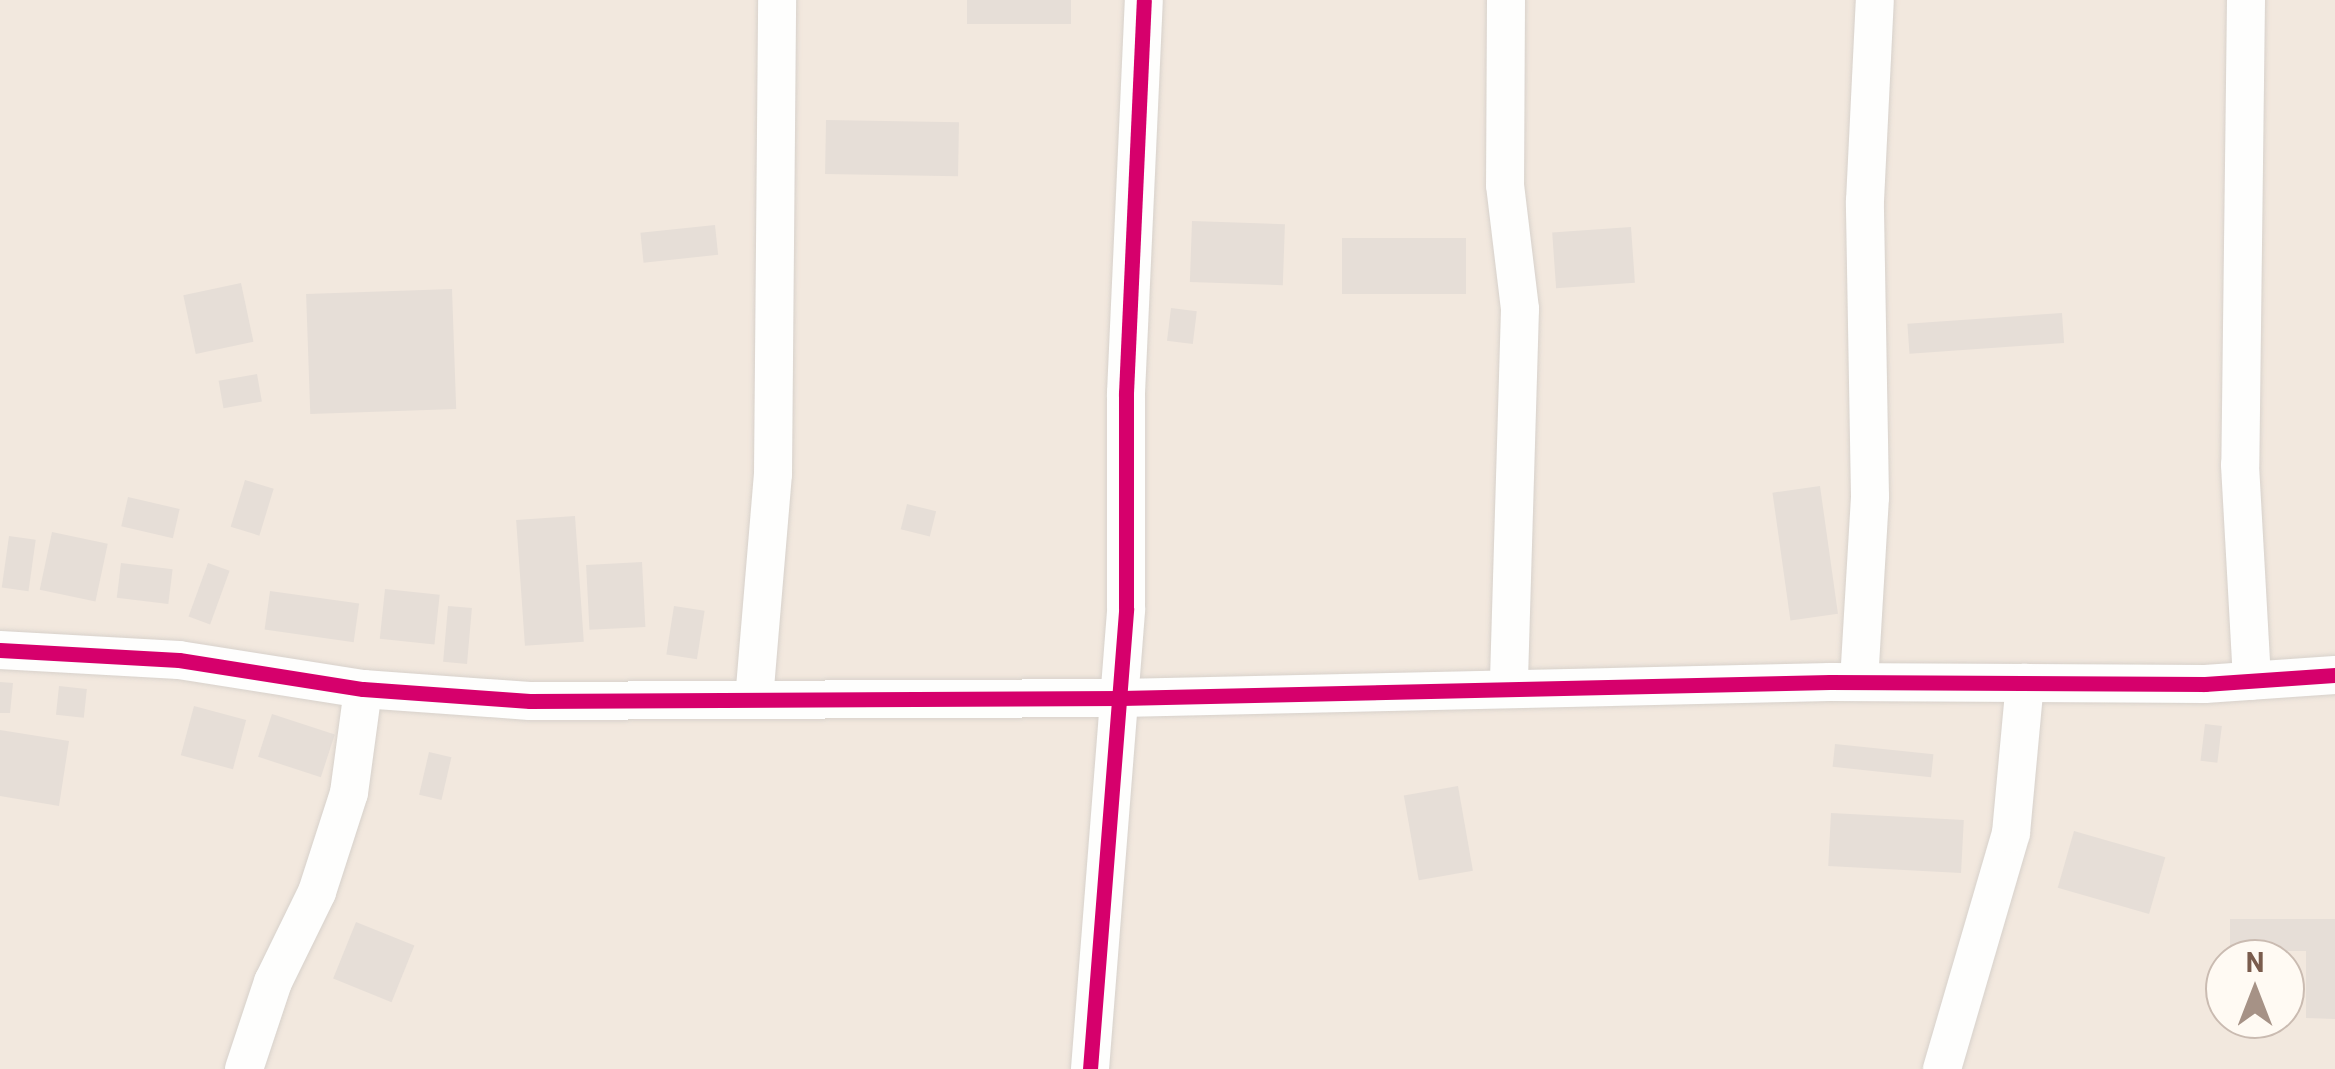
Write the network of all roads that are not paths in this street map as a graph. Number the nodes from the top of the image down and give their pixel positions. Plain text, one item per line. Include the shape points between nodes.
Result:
1 (777, 0) edge
2 (1144, 0) edge
3 (1506, 0) edge
4 (1874, 0) edge
5 (2246, 0) edge
6 (0, 650) edge
7 (2335, 675) edge
8 (2252, 681) junction
9 (1859, 682) junction
10 (2025, 683) junction
11 (1509, 688) junction
12 (362, 689) junction
13 (1121, 698) junction
14 (754, 700) junction
15 (244, 1069) edge
16 (1090, 1069) edge
17 (1942, 1069) edge

1 - 14 street via 773,474
2 - 13 street
3 - 11 street via 1505,185 1520,309
4 - 9 street via 1866,201 1870,497
5 - 8 street via 2240,465
6 - 12 street via 179,660
7 - 8 street
8 - 10 street
9 - 10 street
9 - 11 street
10 - 17 street via 2011,834
11 - 13 street
12 - 14 street via 530,701
12 - 15 street via 349,794 317,892 273,982
13 - 14 street
13 - 16 street via 1102,852

